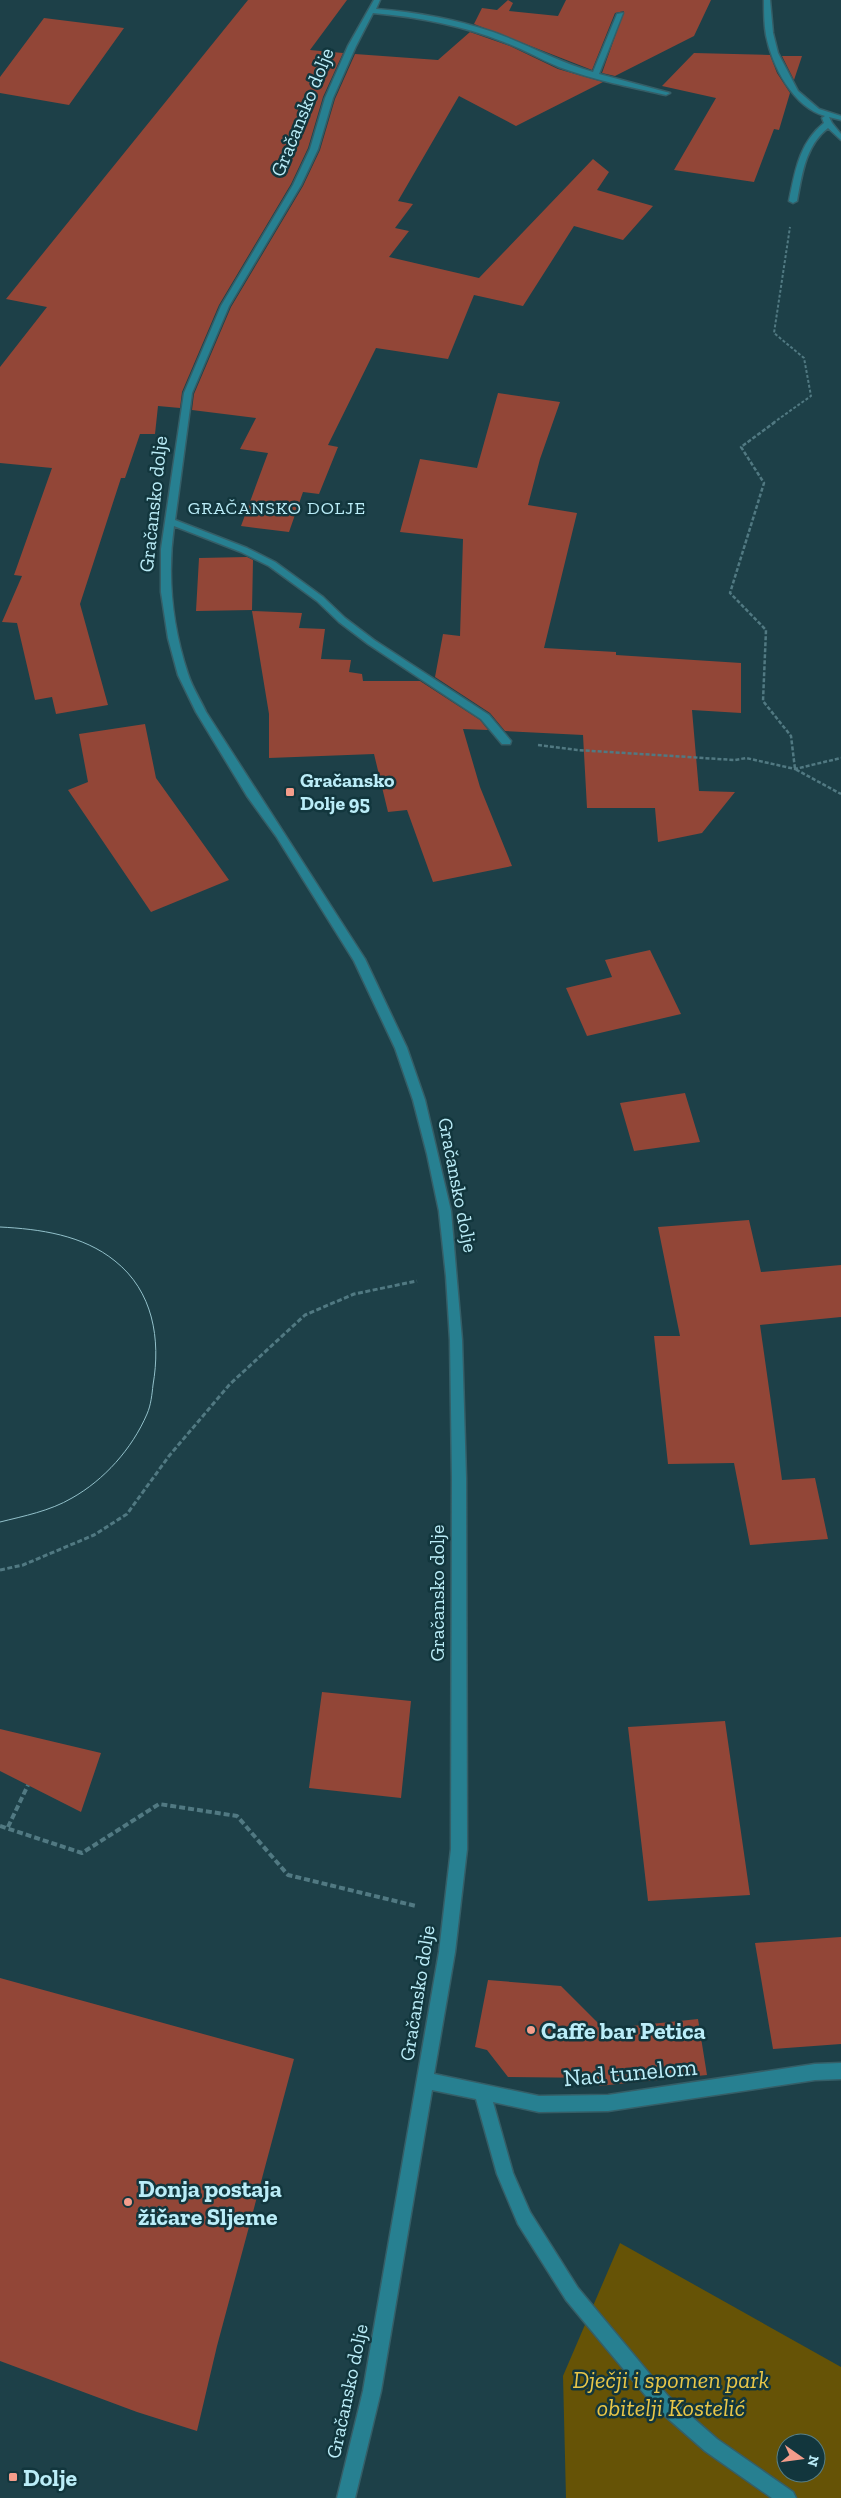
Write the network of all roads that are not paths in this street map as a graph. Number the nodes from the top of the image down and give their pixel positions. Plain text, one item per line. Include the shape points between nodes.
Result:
1 (767, 0) edge
2 (374, 5) edge
3 (621, 14) dead end
4 (595, 76) junction
5 (666, 93) dead end
6 (826, 115) junction
7 (841, 118) edge
8 (828, 124) junction
9 (841, 138) edge
10 (794, 201) road end
11 (170, 521) junction
12 (506, 741) road end
13 (841, 2071) edge
14 (424, 2080) junction
15 (482, 2093) junction
16 (346, 2498) edge
17 (787, 2498) edge

1 - 6 street via 774,54 796,92 808,105
2 - 4 street, Gračansko dolje via 470,28
2 - 11 street, Gračansko dolje via 329,98 314,149 297,185 225,306 197,369 188,393
3 - 4 street
4 - 5 street, Gračansko dolje
6 - 7 street
6 - 8 street
8 - 9 street
8 - 10 street via 808,144 800,161
11 - 12 street via 272,564 371,642 484,717
11 - 14 street, Gračansko dolje via 166,592 183,675 201,712 251,793 359,959 385,1011 419,1100 445,1211 456,1340 459,1849 446,1952
13 - 15 street, Nad tunelom via 815,2072 608,2103 539,2104
14 - 15 street, Nad tunelom
14 - 16 street, Gračansko dolje via 372,2391
15 - 17 street via 505,2174 524,2218 572,2294 662,2402 711,2445

